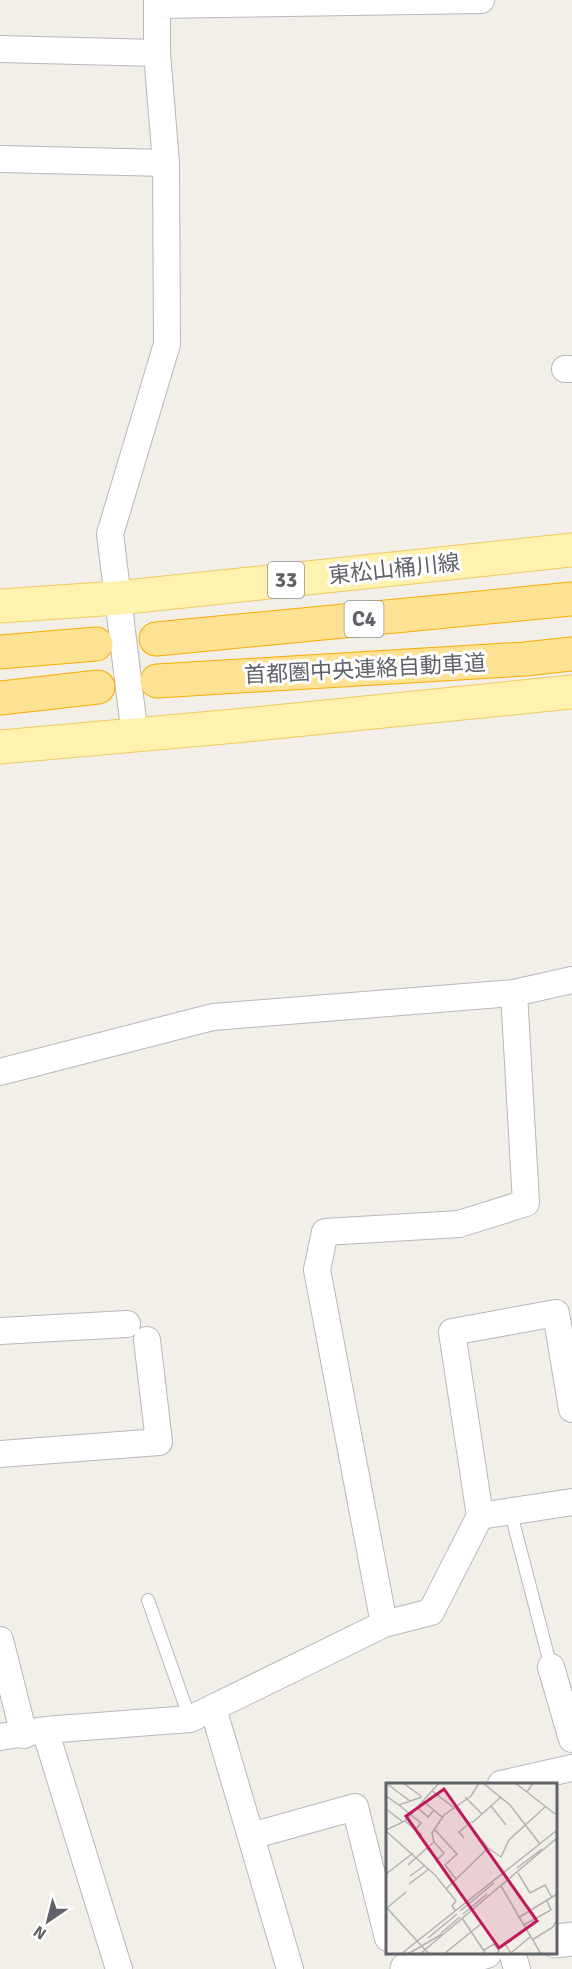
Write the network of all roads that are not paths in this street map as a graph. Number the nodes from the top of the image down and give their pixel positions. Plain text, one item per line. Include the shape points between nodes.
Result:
1 (481, 0) edge
2 (157, 2) edge
3 (0, 50) edge
4 (157, 53) junction
5 (0, 159) edge
6 (166, 163) junction
7 (572, 550) edge
8 (117, 598) junction
9 (572, 599) edge
10 (0, 606) edge
11 (156, 639) dead end
12 (96, 644) dead end
13 (0, 652) edge
14 (572, 654) edge
15 (157, 681) dead end
16 (98, 687) dead end
17 (572, 692) edge
18 (0, 698) edge
19 (135, 736) junction
20 (0, 747) edge
21 (572, 980) edge
22 (514, 993) junction
23 (0, 1072) edge
24 (127, 1324) dead end
25 (0, 1331) edge
26 (147, 1340) dead end
27 (572, 1409) edge
28 (0, 1454) edge
29 (572, 1502) edge
30 (510, 1510) junction
31 (480, 1516) junction
32 (148, 1600) dead end
33 (384, 1624) junction
34 (0, 1640) edge
35 (551, 1667) joint
36 (213, 1708) junction
37 (190, 1719) junction
38 (23, 1734) edge
39 (572, 1740) edge
40 (572, 1768) edge
41 (509, 1783) edge
42 (251, 1836) junction
43 (386, 1934) edge
44 (572, 1939) edge
45 (557, 1941) edge
46 (391, 1954) edge
47 (480, 1954) edge
48 (512, 1954) edge
49 (119, 1969) edge
50 (290, 1969) edge
51 (395, 1969) edge
52 (407, 1969) edge
53 (517, 1969) edge

1 - 2 street
2 - 4 street
3 - 4 street
4 - 6 street
5 - 6 street
6 - 8 street via 167,344 110,534
7 - 8 main road, 東松山桶川線 / 33
8 - 10 main road, 東松山桶川線 / 33
8 - 19 street
9 - 11 highway, 首都圏中央連絡自動車道 / C4
12 - 13 highway
14 - 15 highway, 首都圏中央連絡自動車道 / C4
16 - 18 highway
17 - 19 main road
19 - 20 main road
21 - 22 street
22 - 23 street via 213,1017
22 - 33 street via 526,1203 459,1224 325,1232 317,1270
24 - 25 street
26 - 28 street via 159,1442
27 - 31 street via 556,1313 452,1332
29 - 30 street
30 - 31 street
30 - 35 lane
31 - 33 street via 431,1612
32 - 37 lane
33 - 36 street
34 - 38 street
35 - 39 street
36 - 37 street
36 - 42 street
37 - 38 street
38 - 49 street
40 - 41 street
42 - 43 street via 355,1808
42 - 50 street
44 - 45 street
46 - 51 street
47 - 52 street
48 - 53 street

